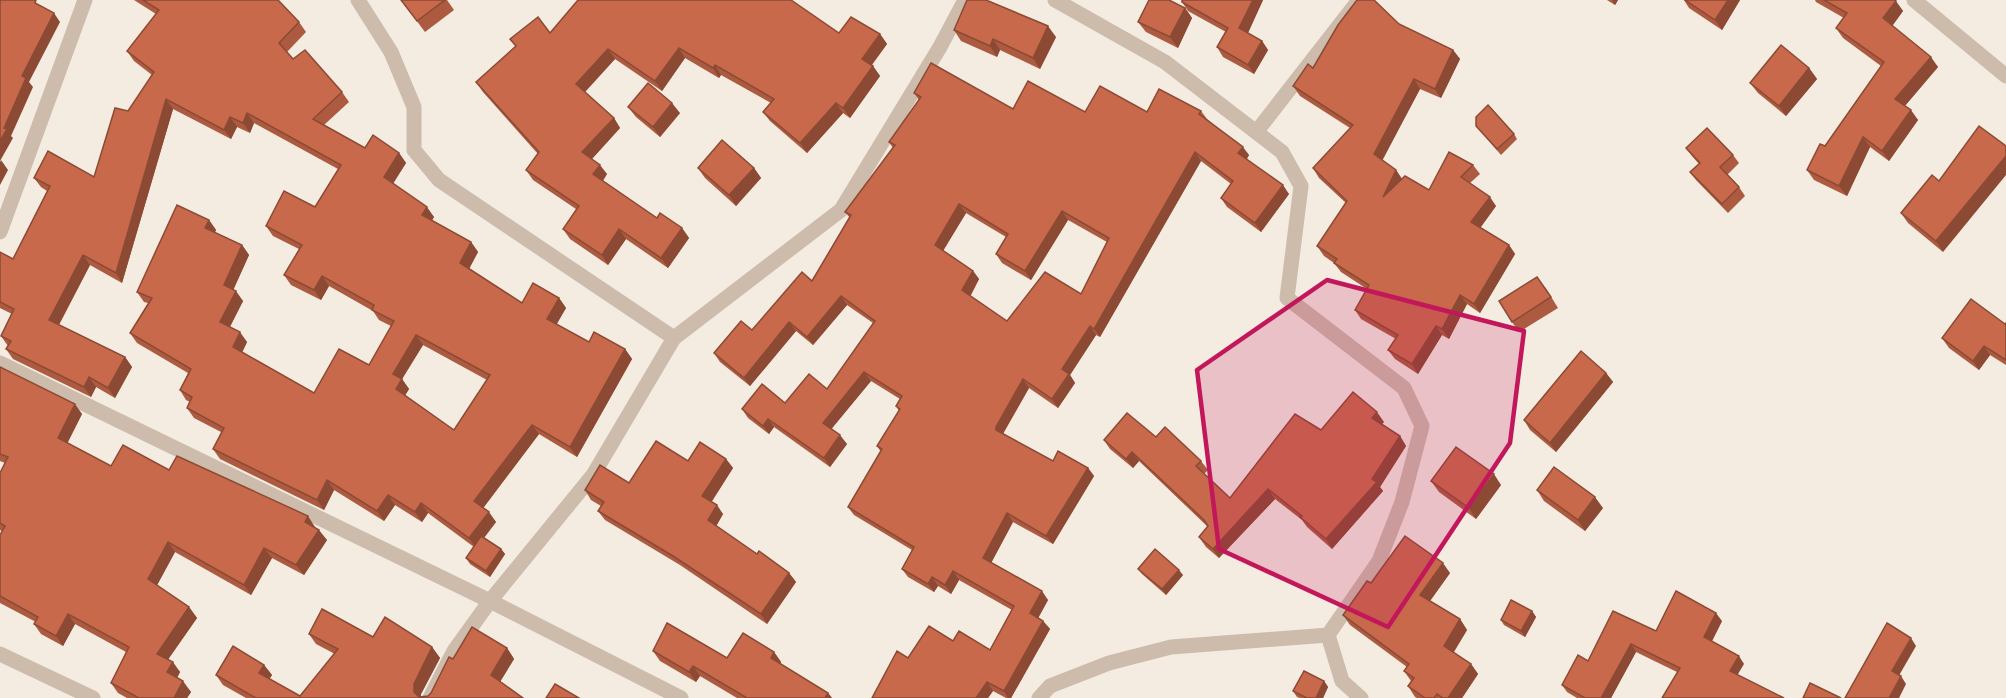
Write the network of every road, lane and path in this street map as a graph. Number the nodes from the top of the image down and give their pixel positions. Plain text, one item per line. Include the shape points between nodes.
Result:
1 (85, 0) edge
2 (358, 0) edge
3 (1055, 0) edge
4 (1359, 0) edge
5 (1914, 0) edge
6 (958, 2) edge
7 (2006, 76) edge
8 (1257, 131) junction
9 (0, 232) edge
10 (674, 338) junction
11 (0, 363) edge
12 (490, 601) junction
13 (1328, 635) junction
14 (0, 654) edge
15 (93, 698) edge
16 (430, 698) edge
17 (681, 698) edge
18 (1039, 698) edge
19 (1361, 698) edge

1 - 9 street
2 - 10 street via 391,52 414,108 414,150 439,180
3 - 8 street via 1166,62
4 - 8 street
5 - 7 street
6 - 10 street via 940,47 841,210
8 - 13 street via 1281,152 1301,186 1287,298 1404,388 1422,426 1402,501 1378,561
10 - 12 street via 593,475
11 - 12 street
12 - 16 street via 454,651
12 - 17 street
13 - 18 street via 1171,647 1109,663 1050,686
13 - 19 street via 1342,681
14 - 15 street

